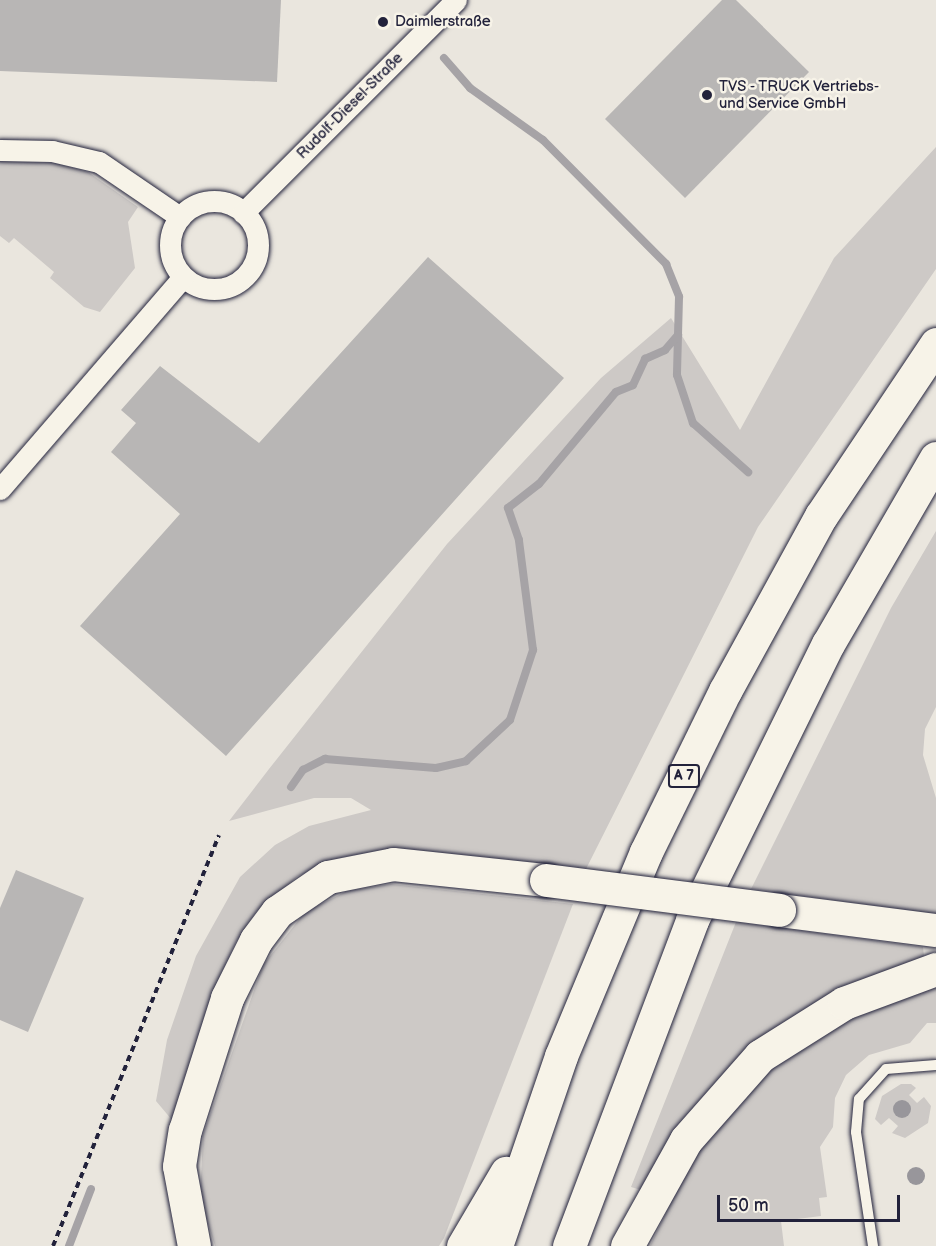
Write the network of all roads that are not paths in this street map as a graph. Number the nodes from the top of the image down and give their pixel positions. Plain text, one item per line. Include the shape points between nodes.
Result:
1 (456, 0) edge
2 (0, 150) edge
3 (243, 213) junction
4 (180, 217) junction
5 (183, 278) junction
6 (936, 344) edge
7 (936, 458) edge
8 (0, 489) edge
9 (936, 930) edge
10 (936, 969) edge
11 (936, 1065) edge
12 (541, 1115) junction
13 (194, 1246) edge
14 (463, 1246) edge
15 (496, 1246) edge
16 (569, 1246) edge
17 (627, 1246) edge
18 (873, 1246) edge

1 - 3 street, Rudolf-Diesel-Straße
2 - 4 street via 52,151 99,162
3 - 4 street via 211,202
3 - 5 street via 254,230 258,250 246,275 222,288 195,285
4 - 5 street via 170,247
5 - 8 street
6 - 12 highway, A 7 via 821,516 725,691 615,923
7 - 16 highway via 828,644 692,920
9 - 13 highway, bridge via 393,864 328,877 277,912 230,990 185,1130 179,1166
10 - 17 highway via 844,1003 760,1056 686,1140
11 - 18 lane via 886,1069 860,1099 856,1132
12 - 14 highway
12 - 15 highway, A 7

